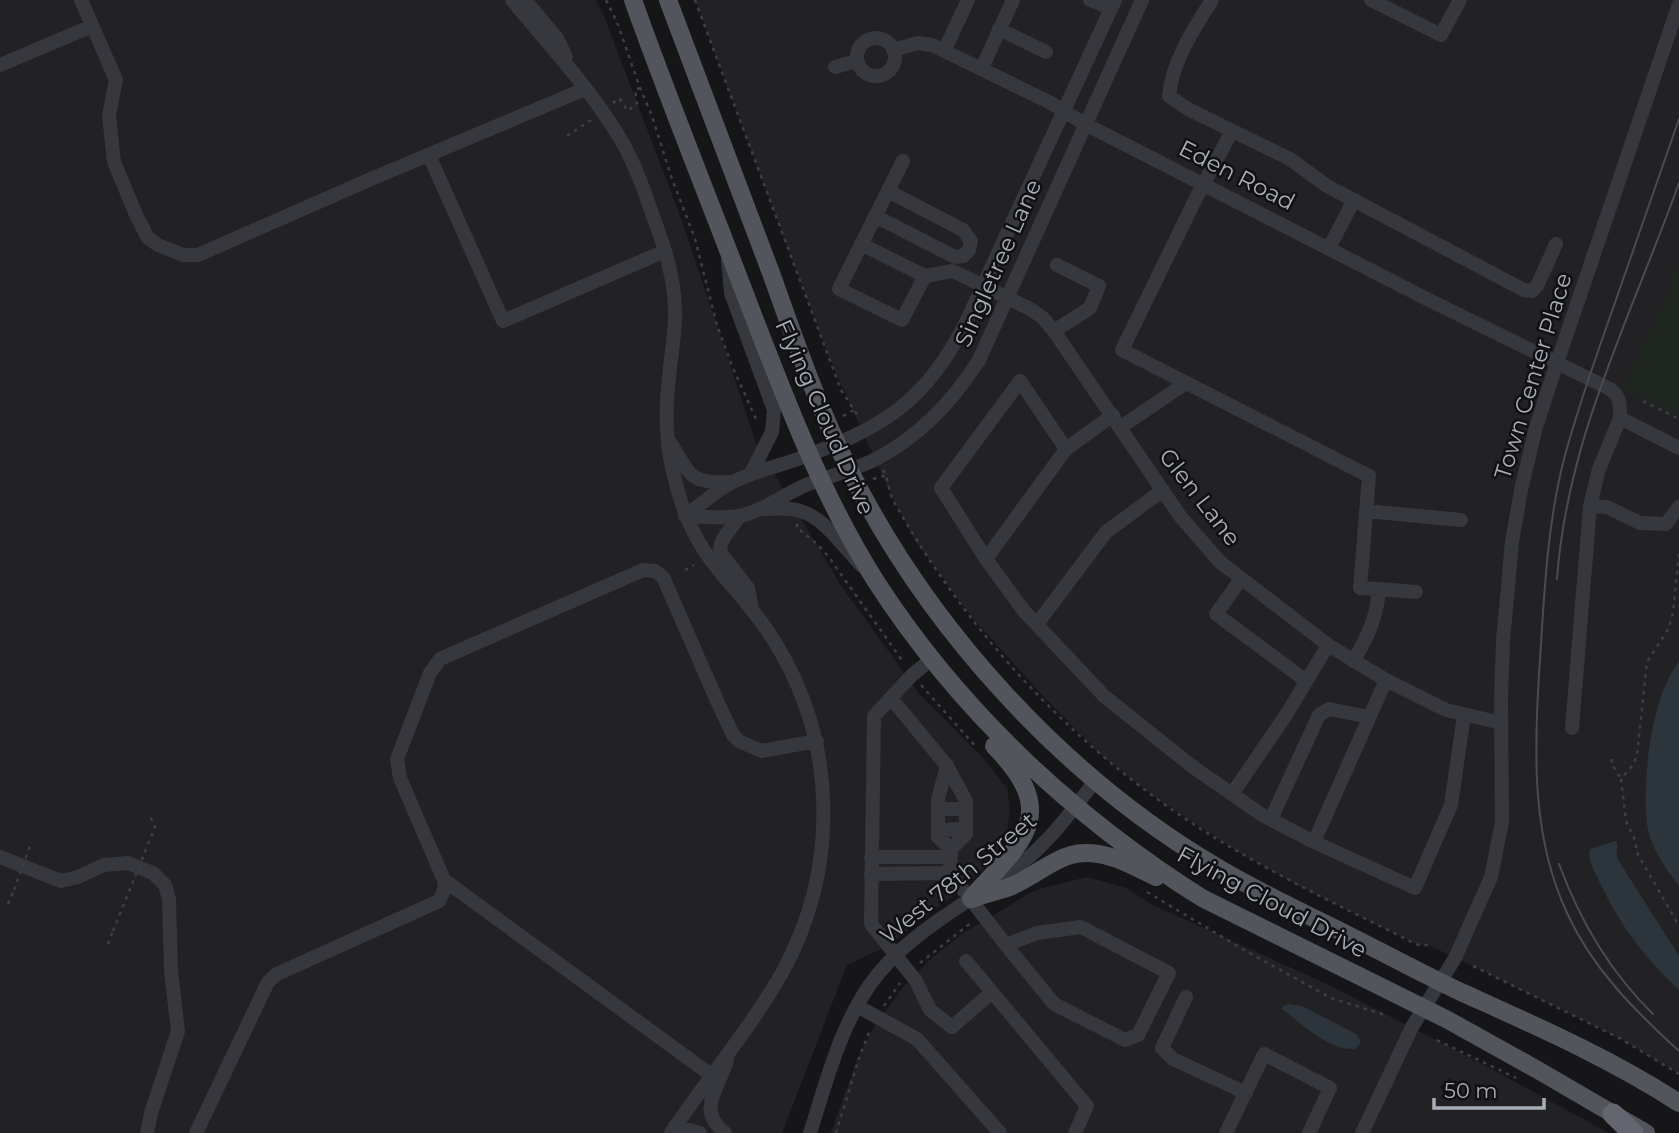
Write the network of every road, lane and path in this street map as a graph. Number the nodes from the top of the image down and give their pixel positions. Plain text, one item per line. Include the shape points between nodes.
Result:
1 (81, 0) edge
2 (512, 0) edge
3 (525, 0) edge
4 (625, 0) edge
5 (633, 0) edge
6 (668, 0) edge
7 (695, 0) edge
8 (968, 0) edge
9 (1013, 0) edge
10 (1090, 0) edge
11 (1142, 0) edge
12 (1212, 0) edge
13 (1371, 0) edge
14 (1460, 0) edge
15 (1113, 4) edge
16 (1679, 4) edge
17 (92, 26) junction
18 (999, 29) junction
19 (648, 40) junction
20 (945, 49) junction
21 (893, 50) junction
22 (1046, 52) dead end
23 (858, 61) junction
24 (0, 65) edge
25 (835, 67) dead end
26 (982, 68) junction
27 (580, 83) junction
28 (1063, 110) junction
29 (1085, 124) junction
30 (1232, 131) junction
31 (429, 155) junction
32 (903, 161) dead end
33 (1203, 184) junction
34 (888, 191) junction
35 (1354, 200) junction
36 (875, 216) junction
37 (726, 242) junction
38 (861, 244) junction
39 (1556, 244) dead end
40 (1329, 248) junction
41 (665, 251) junction
42 (954, 264) junction
43 (1056, 265) dead end
44 (925, 276) junction
45 (983, 286) junction
46 (1009, 298) junction
47 (1054, 331) junction
48 (1557, 363) junction
49 (1186, 383) junction
50 (1643, 401) dead end
51 (1620, 418) junction
52 (1679, 419) edge
53 (1117, 421) junction
54 (864, 431) junction
55 (668, 440) junction
56 (837, 443) junction
57 (1679, 448) edge
58 (1066, 449) junction
59 (810, 454) junction
60 (876, 459) junction
61 (849, 470) junction
62 (750, 475) junction
63 (822, 479) junction
64 (732, 482) junction
65 (1163, 490) junction
66 (1590, 506) junction
67 (1679, 507) edge
68 (757, 509) junction
69 (1366, 511) junction
70 (685, 516) junction
71 (739, 516) junction
72 (1461, 520) dead end
73 (1679, 554) edge
74 (986, 559) junction
75 (694, 565) dead end
76 (685, 570) dead end
77 (1241, 579) junction
78 (876, 580) junction
79 (1379, 589) junction
80 (1416, 592) dead end
81 (752, 610) junction
82 (1037, 624) junction
83 (1328, 645) junction
84 (932, 659) junction
85 (1353, 661) junction
86 (1305, 680) junction
87 (1386, 680) junction
88 (891, 698) junction
89 (965, 701) junction
90 (1464, 715) junction
91 (1369, 717) junction
92 (1501, 723) junction
93 (1572, 728) dead end
94 (817, 741) junction
95 (1612, 759) dead end
96 (947, 766) junction
97 (1621, 779) junction
98 (1096, 780) junction
99 (1232, 794) junction
100 (1076, 806) junction
101 (149, 813) dead end
102 (966, 819) junction
103 (1271, 819) junction
104 (938, 820) junction
105 (1314, 842) junction
106 (30, 846) dead end
107 (0, 856) edge
108 (951, 861) junction
109 (872, 862) junction
110 (444, 880) junction
111 (1147, 891) dead end
112 (1202, 898) junction
113 (971, 899) junction
114 (8, 904) dead end
115 (984, 915) junction
116 (1679, 926) edge
117 (108, 944) dead end
118 (1006, 945) junction
119 (1428, 946) dead end
120 (894, 957) junction
121 (966, 961) dead end
122 (1473, 966) dead end
123 (909, 973) junction
124 (1439, 982) junction
125 (992, 992) junction
126 (1186, 997) dead end
127 (857, 1006) junction
128 (1423, 1008) junction
129 (1388, 1016) dead end
130 (878, 1017) junction
131 (1437, 1040) dead end
132 (731, 1046) junction
133 (1679, 1074) edge
134 (711, 1075) junction
135 (1516, 1078) dead end
136 (1245, 1093) junction
137 (1679, 1103) edge
138 (1613, 1114) junction
139 (675, 1131) edge
140 (147, 1133) edge
141 (196, 1133) edge
142 (700, 1133) edge
143 (725, 1133) edge
144 (810, 1133) edge
145 (836, 1133) edge
146 (1000, 1133) edge
147 (1074, 1133) edge
148 (1226, 1133) edge
149 (1309, 1133) edge
150 (1362, 1133) edge
151 (1633, 1133) edge
152 (1646, 1133) edge

1 - 17 street
2 - 27 street
3 - 27 street via 557,38
4 - 19 street
5 - 19 main road, Flying Cloud Drive
6 - 56 main road, Flying Cloud Drive
7 - 54 path via 841,390 856,409
8 - 20 street
9 - 18 street
10 - 15 street
11 - 29 street, Singletree Lane
12 - 30 street via 1171,77 1169,96
13 - 14 street via 1441,35
15 - 28 street, Singletree Lane
16 - 48 street, Town Center Place
17 - 24 street
17 - 31 street via 116,80 110,116 114,162 148,238 169,251 198,255
18 - 22 street
18 - 26 street
19 - 37 main road, Flying Cloud Drive
20 - 21 street, Eden Road via 918,43
20 - 26 street, Eden Road
21 - 23 street via 882,39 871,38 858,50
21 - 23 street via 894,62 881,75 864,71
23 - 25 street
26 - 28 street, Eden Road
27 - 31 street
27 - 41 street via 635,167
28 - 29 street, Eden Road
28 - 45 street, Singletree Lane
29 - 33 street, Eden Road
29 - 46 street, Singletree Lane
30 - 33 street
30 - 35 street via 1290,159
31 - 41 street via 503,321
32 - 34 street
33 - 40 street, Eden Road
33 - 49 street via 1122,350
34 - 36 street
34 - 42 street via 967,233 969,250
35 - 39 street via 1524,290 1537,286
35 - 40 street
36 - 38 street
36 - 42 street, Glen Lane
37 - 59 main road, Flying Cloud Drive
37 - 62 street via 732,293 774,410 772,432
38 - 44 street
38 - 44 street via 839,289 902,320
40 - 48 street, Eden Road
41 - 55 street via 675,309 666,401
42 - 44 street
42 - 45 street, Glen Lane
43 - 47 street via 1099,286 1090,308
45 - 46 street, Glen Lane
45 - 54 street, Singletree Lane via 938,372 906,405
46 - 47 street, Glen Lane via 1042,317
46 - 60 street, Singletree Lane via 962,387 927,425
47 - 53 street, Glen Lane
48 - 51 street, Eden Road via 1617,395
48 - 92 street, Town Center Place via 1536,427 1512,542
49 - 53 street
49 - 69 street via 1369,476
50 - 52 path
51 - 57 street
51 - 66 street
53 - 58 street
53 - 65 street, Glen Lane
54 - 56 street, Singletree Lane
55 - 64 street via 696,479
55 - 70 street
56 - 59 street, Singletree Lane
56 - 61 main road, Flying Cloud Drive
58 - 74 street
58 - 74 street via 1020,381 941,488
59 - 62 street, Singletree Lane
59 - 63 main road, Flying Cloud Drive
60 - 61 street, Singletree Lane
60 - 119 path via 917,543 961,604 1081,737 1156,798 1237,851 1418,945
61 - 63 street, Singletree Lane
61 - 98 main road, Flying Cloud Drive via 881,530 969,656
62 - 64 street, Singletree Lane
63 - 68 street, Singletree Lane
63 - 78 main road, Flying Cloud Drive
64 - 70 street
65 - 77 street, Glen Lane via 1202,542
65 - 82 street via 1106,532
66 - 67 street via 1607,507 1640,523 1666,524
66 - 93 street
68 - 71 street, Singletree Lane
68 - 78 street via 798,510 817,519
69 - 72 street
69 - 79 street via 1360,588
70 - 71 street
70 - 81 street via 708,558
71 - 81 street via 723,537 719,552 748,588
73 - 97 path via 1669,628 1647,662 1637,755
74 - 82 street
75 - 76 path
77 - 83 street, Glen Lane
77 - 86 street via 1216,614
78 - 84 main road, Flying Cloud Drive
79 - 80 street
79 - 85 street via 1377,612
81 - 94 street via 787,661
82 - 99 street via 1104,696
83 - 85 street, Glen Lane
83 - 86 street
84 - 88 street
84 - 89 main road, Flying Cloud Drive
85 - 87 street, Glen Lane
86 - 99 street
87 - 90 street, Glen Lane
87 - 91 street
88 - 96 street
88 - 109 street via 874,716
89 - 100 main road, Flying Cloud Drive
89 - 113 main road via 975,727 1023,782 1030,806 1030,821 1019,846
90 - 92 street, Glen Lane
90 - 105 street via 1451,805 1415,888
91 - 103 street via 1329,709 1319,715
91 - 105 street
92 - 124 street, Town Center Place via 1502,822 1497,856 1483,899
94 - 110 street via 761,751 739,741 663,576 643,570 446,656 433,667 401,745 397,767
94 - 132 street via 825,814 816,888 781,974
95 - 97 path
96 - 102 street via 966,801
96 - 104 street
97 - 116 path via 1626,821 1636,852
98 - 100 street, West 78th Street
98 - 124 main road, Flying Cloud Drive via 1212,864
99 - 103 street
100 - 112 main road, Flying Cloud Drive
100 - 113 street, West 78th Street via 1025,861
101 - 117 path, bridge via 155,827
102 - 104 street
102 - 104 street
102 - 108 street via 966,834
103 - 105 street
104 - 108 street via 938,837
106 - 114 path, bridge
107 - 140 street via 61,881 104,864 128,863 153,873 165,885 178,1031
108 - 109 street
108 - 109 street
108 - 113 street
109 - 120 street via 871,924
110 - 134 street
110 - 141 street via 439,901 268,982
111 - 129 path via 1332,998
112 - 113 main road via 1114,857 1085,853 1061,857 1013,885
112 - 128 main road, Flying Cloud Drive
113 - 115 street
113 - 120 street, West 78th Street
115 - 118 street
115 - 123 path
118 - 118 street via 1037,933 1082,927 1169,973 1138,1035 1125,1040 1054,1004
120 - 123 street
120 - 127 street, West 78th Street
121 - 125 street
122 - 133 path via 1621,1039
123 - 125 street via 930,1010 952,1027
123 - 130 path
124 - 128 street, Town Center Place
124 - 137 main road, Flying Cloud Drive via 1607,1059
125 - 147 street via 1087,1106
126 - 136 street via 1162,1048 1173,1059
127 - 130 street
127 - 144 street, West 78th Street via 842,1035
128 - 138 main road, Flying Cloud Drive
128 - 150 street, Town Center Place
130 - 145 path via 859,1055
130 - 146 street via 917,1039
131 - 135 path
132 - 134 street
132 - 143 street via 710,1103 713,1121
134 - 139 street
136 - 148 street
136 - 149 street via 1264,1054 1330,1088
138 - 151 highway
138 - 152 main road, Flying Cloud Drive
139 - 142 street

